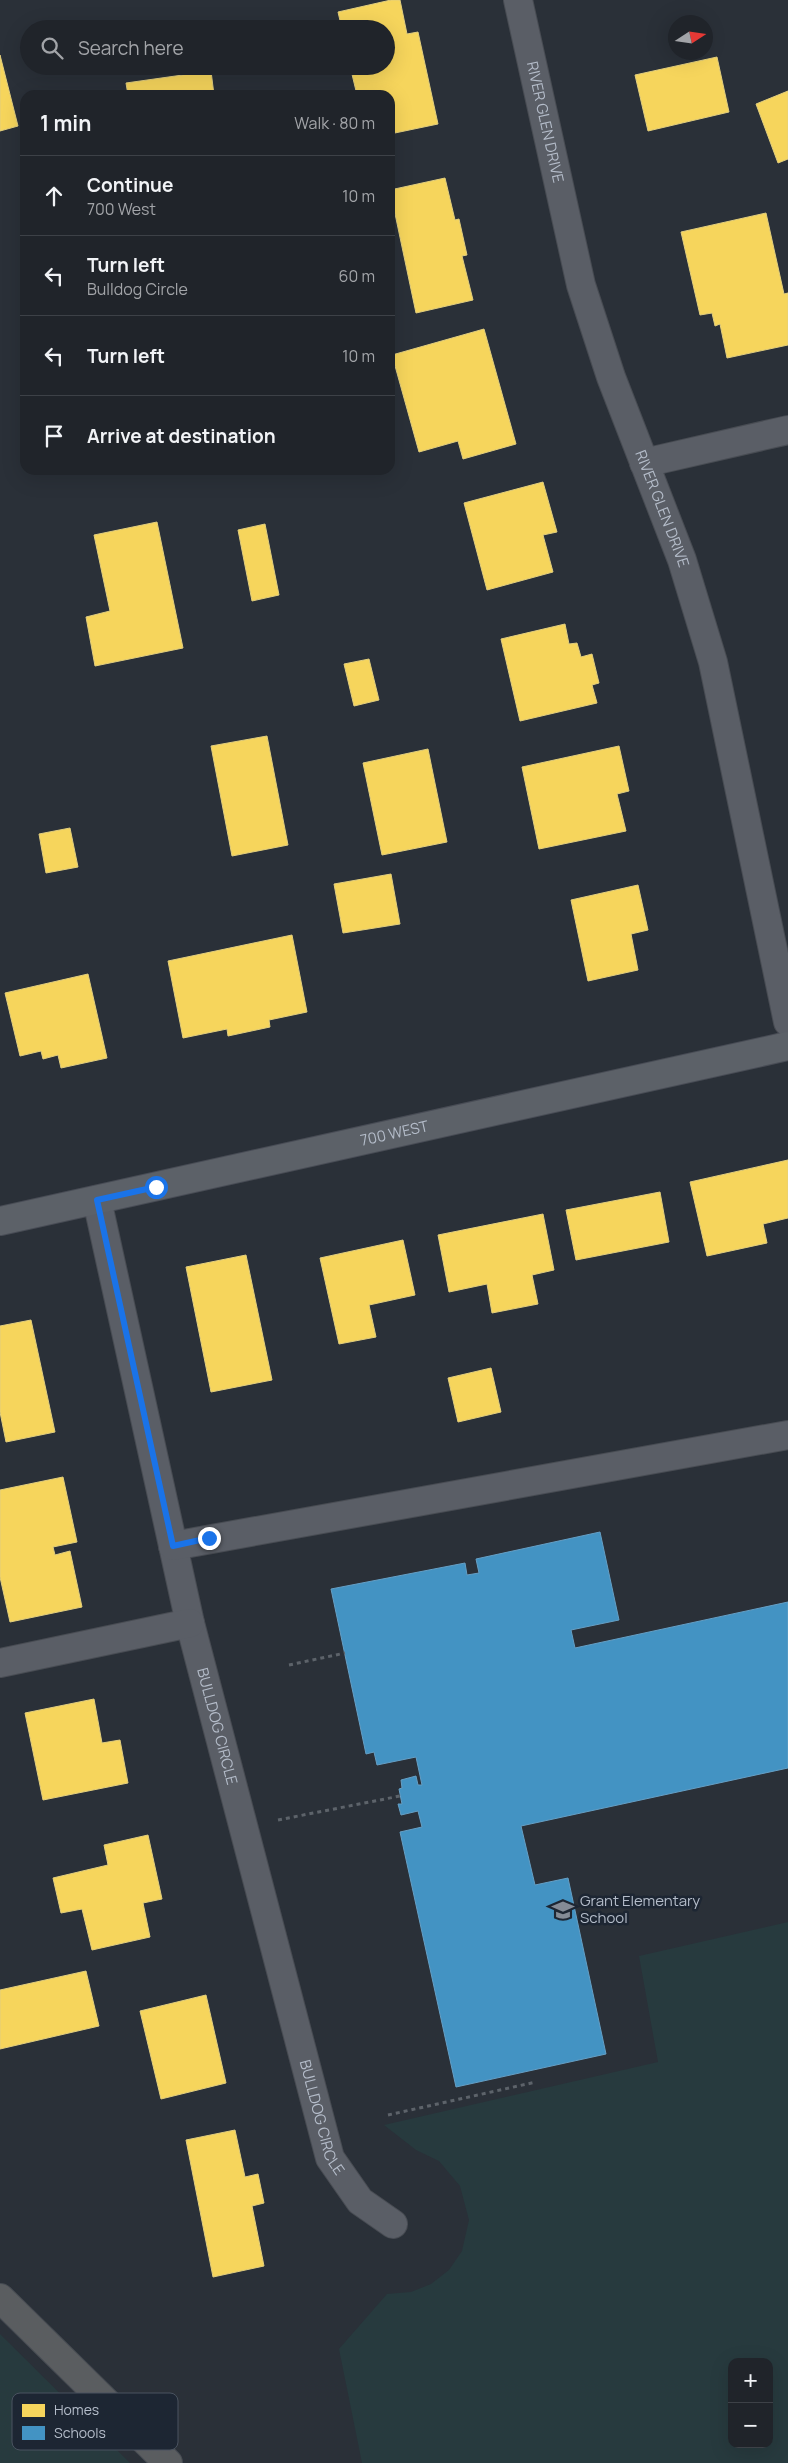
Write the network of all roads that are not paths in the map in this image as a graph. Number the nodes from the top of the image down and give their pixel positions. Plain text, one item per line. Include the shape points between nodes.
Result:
1 (518, 0) edge
2 (788, 430) edge
3 (644, 463) junction
4 (788, 1022) edge
5 (788, 1046) edge
6 (97, 1200) junction
7 (0, 1221) edge
8 (788, 1434) edge
9 (173, 1546) junction
10 (190, 1623) junction
11 (0, 1662) edge
12 (393, 2224) dead end
13 (0, 2298) edge
14 (97, 2393) edge
15 (155, 2450) edge
16 (168, 2463) edge

1 - 3 street, RIVER GLEN DRIVE via 581,285
2 - 3 street
3 - 4 street, RIVER GLEN DRIVE via 682,560 713,662
5 - 6 main road, 700 WEST
6 - 7 main road, 700 WEST
6 - 9 street, BULLDOG CIRCLE
8 - 9 street
9 - 10 street, BULLDOG CIRCLE
10 - 11 street
10 - 12 street, BULLDOG CIRCLE via 330,2158 360,2201
13 - 14 highway
15 - 16 highway

